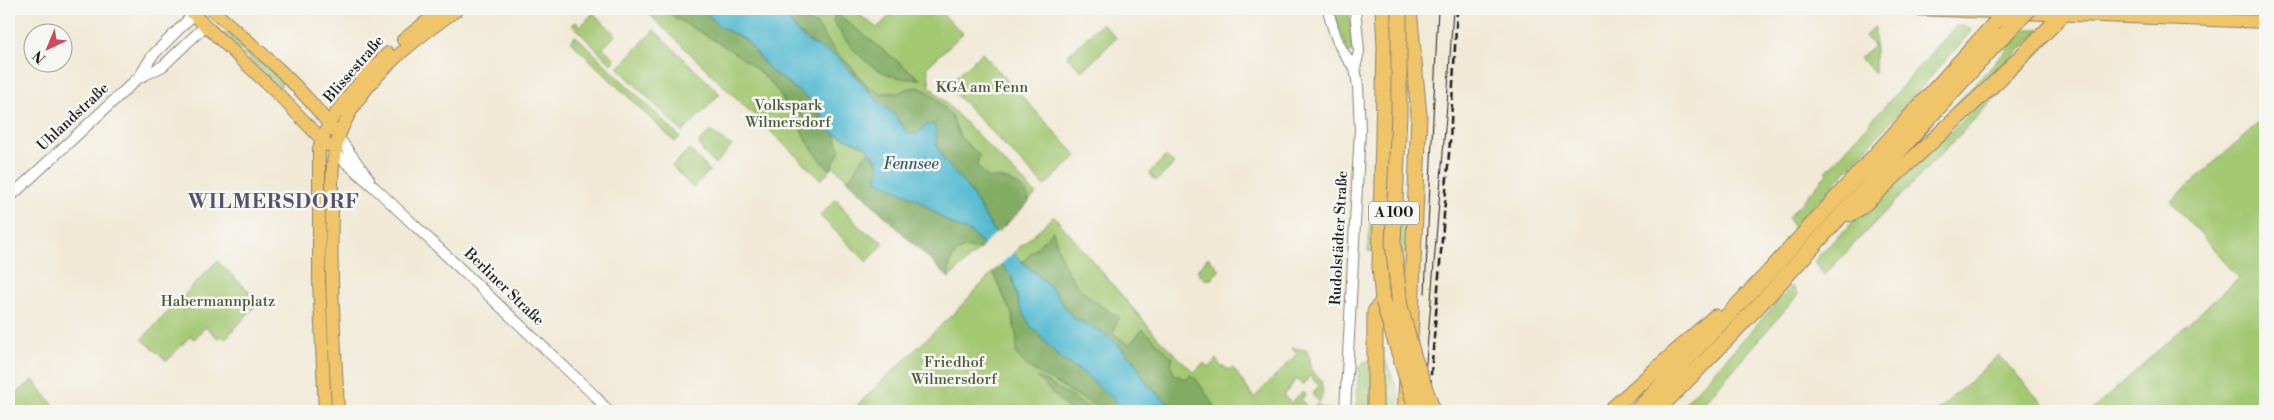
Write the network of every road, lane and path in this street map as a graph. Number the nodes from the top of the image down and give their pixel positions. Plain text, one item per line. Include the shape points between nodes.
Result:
1 (442, 9) edge
2 (458, 9) edge
3 (1328, 9) edge
4 (1355, 9) edge
5 (1383, 9) edge
6 (1399, 9) edge
7 (1410, 9) edge
8 (1914, 9) edge
9 (2009, 9) edge
10 (2029, 9) edge
11 (194, 11) edge
12 (217, 11) edge
13 (2064, 11) edge
14 (2002, 21) edge
15 (2265, 22) edge
16 (206, 26) junction
17 (1355, 68) junction
18 (137, 79) junction
19 (329, 124) junction
20 (338, 137) junction
21 (322, 139) junction
22 (334, 152) junction
23 (375, 188) junction
24 (9, 198) edge
25 (1832, 226) junction
26 (1775, 277) junction
27 (1747, 296) junction
28 (1382, 300) junction
29 (1701, 367) junction
30 (325, 411) edge
31 (338, 411) edge
32 (608, 411) edge
33 (1345, 411) edge
34 (1375, 411) edge
35 (1405, 411) edge
36 (1417, 411) edge
37 (1432, 411) edge
38 (1610, 411) edge
39 (1637, 411) edge
40 (1656, 411) edge
41 (1669, 411) edge

1 - 19 main road, Blissestraße via 373,68
2 - 20 main road, Blissestraße via 410,44 384,69 356,104
3 - 17 street, Rudolstädter Straße via 1344,56
4 - 17 street, Rudolstädter Straße via 1359,51
5 - 28 highway, A 100
6 - 37 highway, A 100, bridge via 1399,114 1393,243 1400,306 1412,355
7 - 35 highway via 1419,115
8 - 13 main road
9 - 14 highway, bridge
10 - 14 highway, bridge
11 - 16 main road, Berliner Straße
11 - 18 street, Uhlandstraße via 152,56
12 - 16 main road, Uhlandstraße
12 - 19 main road, Berliner Straße via 287,78
13 - 15 main road
13 - 25 highway via 1997,81 1915,158 1861,207
14 - 25 highway
14 - 26 highway via 1986,32 1798,238
16 - 18 street, Uhlandstraße via 163,66
16 - 21 main road, Berliner Straße
17 - 33 street, Rudolstädter Straße via 1360,130
18 - 24 street, Uhlandstraße
19 - 20 main road, Berliner Straße
19 - 21 main road, Blissestraße
20 - 22 main road, Blissestraße
20 - 23 street, Berliner Straße
21 - 22 main road, Berliner Straße
21 - 30 main road, Blissestraße via 318,160 319,272
22 - 23 street, Berliner Straße
22 - 31 main road, Blissestraße via 332,271
23 - 32 street, Berliner Straße
25 - 26 highway via 1810,251
26 - 27 highway
26 - 29 highway
27 - 38 highway via 1733,299
27 - 39 highway
28 - 34 highway via 1375,312
28 - 36 highway, A 100, bridge
29 - 40 highway
29 - 41 highway via 1692,384

